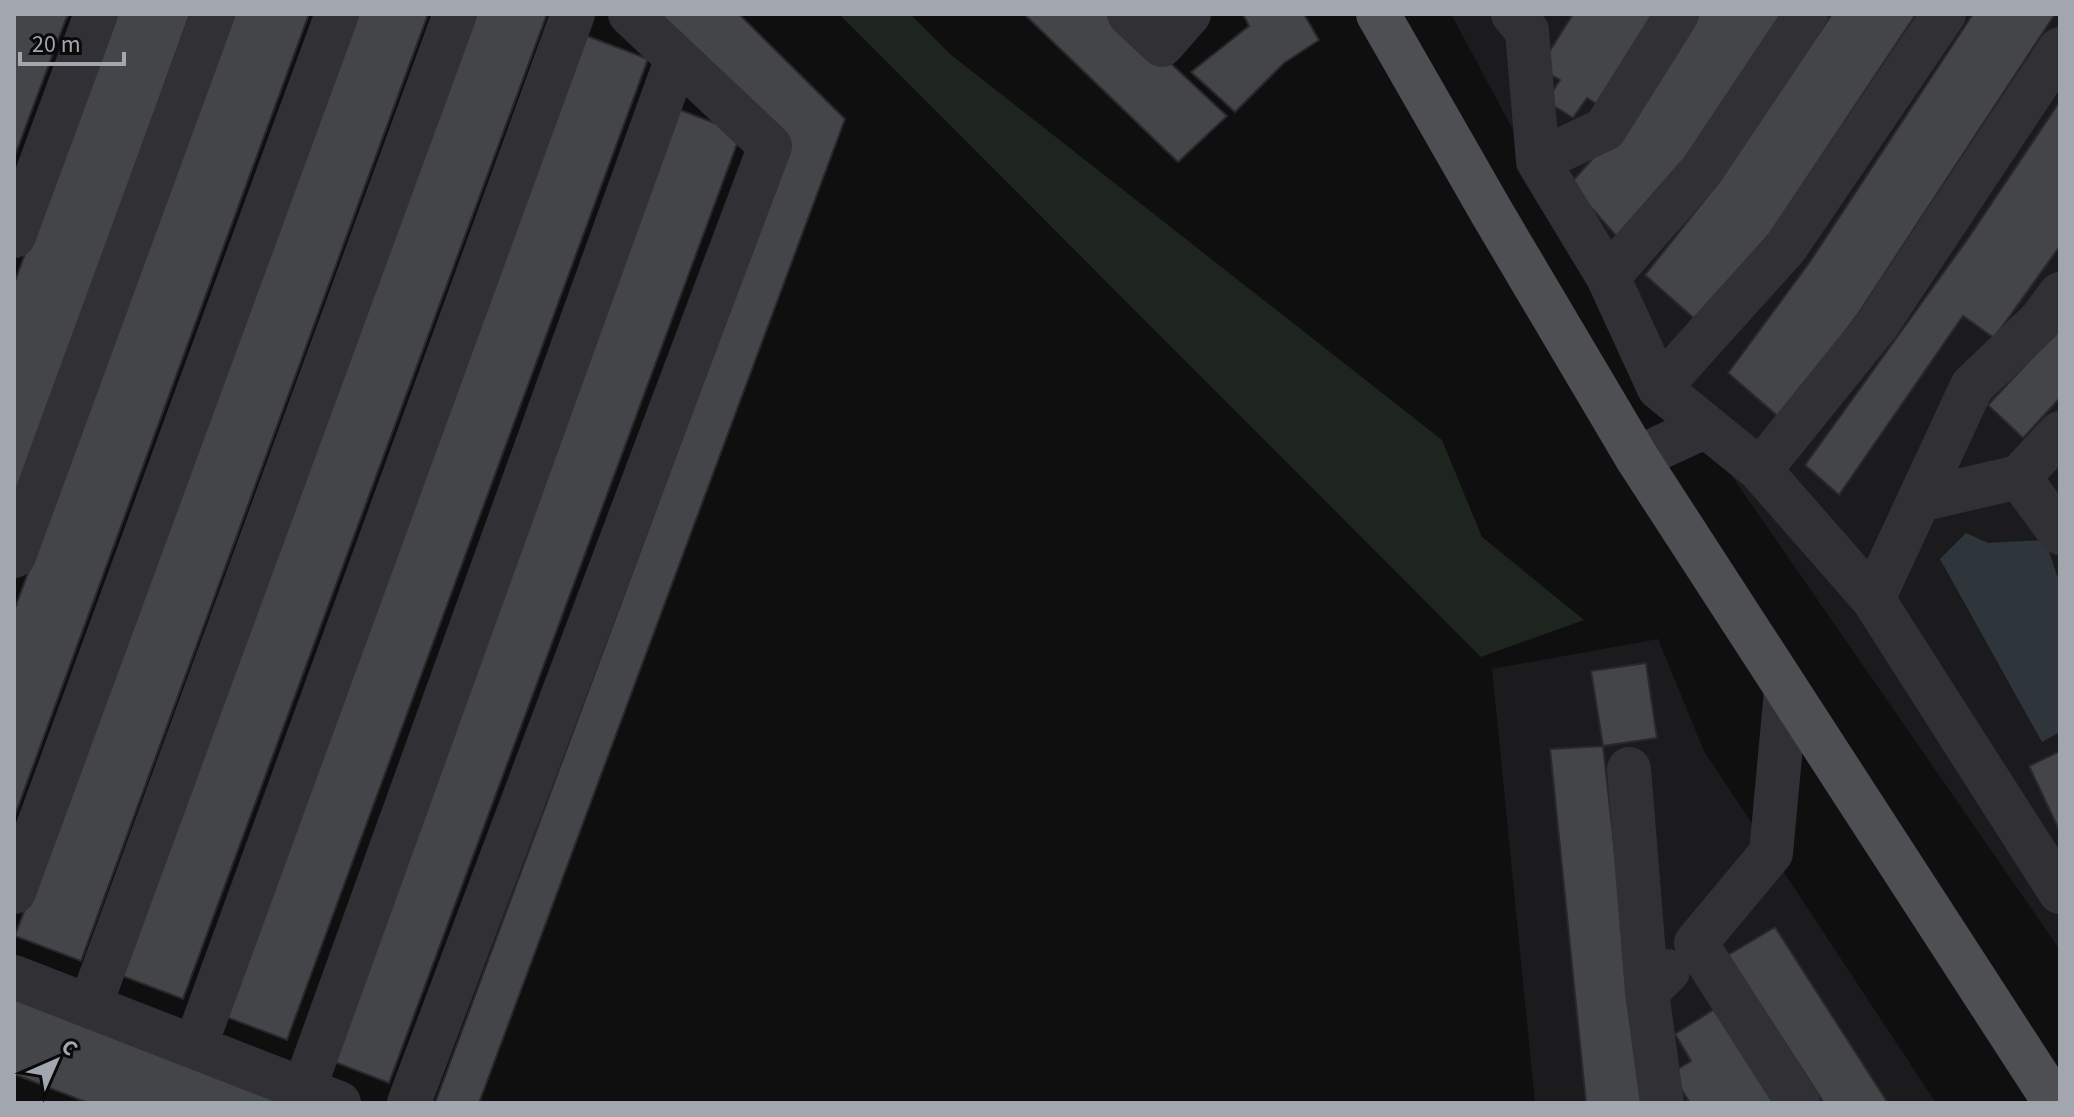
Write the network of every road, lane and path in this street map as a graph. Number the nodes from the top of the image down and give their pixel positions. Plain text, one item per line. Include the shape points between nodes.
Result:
1 (96, 14) edge
2 (213, 14) edge
3 (337, 14) edge
4 (455, 14) edge
5 (573, 14) edge
6 (630, 14) edge
7 (1129, 14) edge
8 (1189, 14) edge
9 (1378, 14) edge
10 (1677, 14) edge
11 (1806, 14) edge
12 (1944, 14) edge
13 (1526, 20) edge
14 (2060, 49) edge
15 (677, 58) junction
16 (1538, 161) junction
17 (14, 236) edge
18 (1608, 277) junction
19 (2060, 294) edge
20 (1659, 388) junction
21 (1704, 427) junction
22 (2060, 433) edge
23 (1637, 458) junction
24 (1760, 470) junction
25 (2019, 477) junction
26 (1919, 500) junction
27 (2060, 533) edge
28 (14, 556) edge
29 (1873, 599) junction
30 (1786, 691) junction
31 (1629, 769) dead end
32 (2054, 872) edge
33 (14, 892) edge
34 (1696, 943) junction
35 (14, 977) edge
36 (1647, 992) junction
37 (90, 1006) junction
38 (195, 1047) junction
39 (321, 1096) edge
40 (409, 1103) edge
41 (1662, 1103) edge
42 (1798, 1103) edge
43 (2055, 1103) edge

1 - 17 lane
2 - 28 lane
3 - 33 lane
4 - 37 lane
5 - 38 lane
6 - 15 lane
7 - 8 lane via 1162,45
9 - 23 main road
10 - 16 lane via 1605,129
11 - 18 lane via 1702,170
12 - 20 lane via 1786,247
13 - 16 lane
14 - 24 lane via 1877,325
15 - 39 lane
15 - 40 lane via 770,146
16 - 18 lane
18 - 20 lane
19 - 26 lane via 2040,321 1972,386
20 - 21 lane
21 - 23 lane
21 - 24 lane
22 - 25 lane
23 - 30 main road
24 - 29 lane
25 - 26 lane
25 - 27 lane
26 - 29 lane
29 - 32 lane
30 - 34 lane via 1771,853
30 - 43 main road
31 - 36 lane
34 - 36 lane
34 - 42 lane
35 - 37 lane
36 - 41 lane
37 - 38 lane
38 - 39 lane

